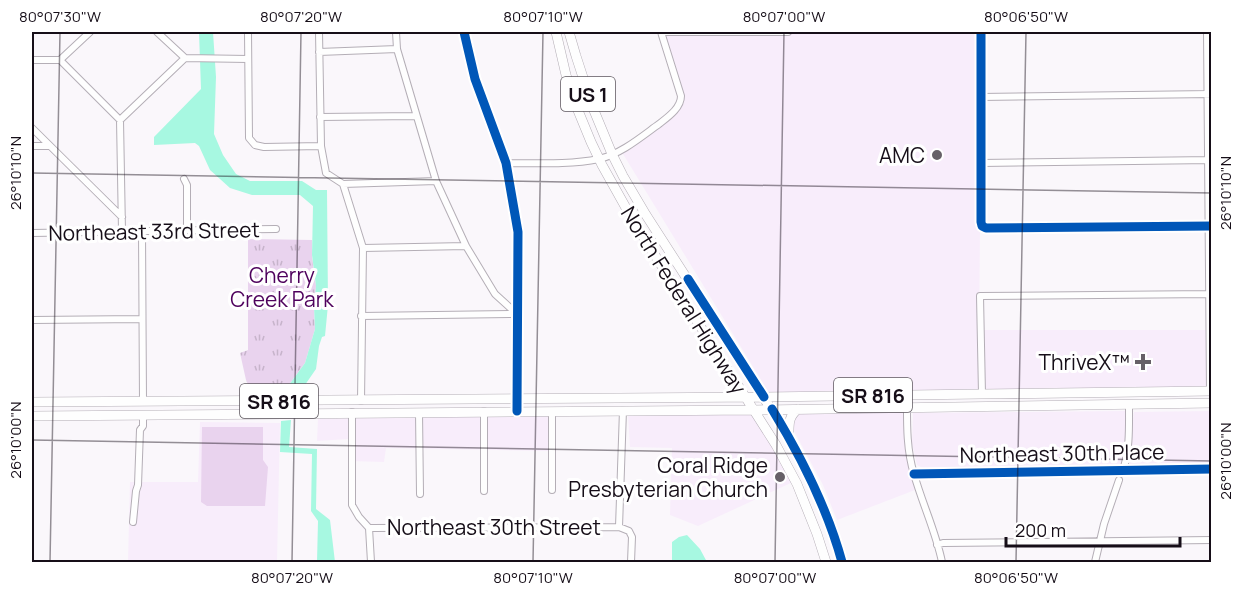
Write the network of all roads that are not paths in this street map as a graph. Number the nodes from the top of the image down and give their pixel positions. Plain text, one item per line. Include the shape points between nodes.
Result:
1 (90, 32) edge
2 (157, 32) edge
3 (248, 32) edge
4 (319, 32) edge
5 (396, 32) edge
6 (464, 32) edge
7 (556, 32) edge
8 (569, 32) edge
9 (661, 32) edge
10 (788, 32) edge
11 (981, 32) edge
12 (1207, 32) edge
13 (398, 49) junction
14 (319, 52) junction
15 (185, 58) junction
16 (248, 59) junction
17 (32, 60) edge
18 (60, 60) junction
19 (1209, 94) edge
20 (981, 97) junction
21 (416, 116) junction
22 (320, 117) junction
23 (120, 120) junction
24 (32, 128) edge
25 (32, 146) edge
26 (49, 146) junction
27 (321, 146) junction
28 (612, 154) junction
29 (599, 159) junction
30 (1210, 160) edge
31 (506, 163) junction
32 (981, 163) junction
33 (184, 179) dead end
34 (436, 181) junction
35 (343, 184) junction
36 (122, 217) junction
37 (1210, 226) edge
38 (276, 229) dead end
39 (187, 230) junction
40 (122, 231) junction
41 (142, 231) junction
42 (32, 233) edge
43 (466, 246) junction
44 (363, 248) junction
45 (665, 271) junction
46 (688, 279) junction
47 (675, 286) junction
48 (1210, 294) edge
49 (708, 311) junction
50 (518, 314) junction
51 (362, 316) junction
52 (142, 319) junction
53 (32, 320) edge
54 (982, 394) junction
55 (998, 394) junction
56 (907, 395) junction
57 (744, 396) junction
58 (641, 397) junction
59 (764, 397) junction
60 (517, 398) junction
61 (1211, 398) edge
62 (361, 400) junction
63 (143, 401) junction
64 (156, 401) junction
65 (308, 401) junction
66 (32, 402) edge
67 (1129, 405) junction
68 (907, 406) junction
69 (971, 406) junction
70 (989, 406) junction
71 (798, 408) junction
72 (772, 409) junction
73 (627, 410) junction
74 (754, 410) junction
75 (484, 411) junction
76 (517, 411) junction
77 (352, 412) junction
78 (419, 412) junction
79 (552, 412) junction
80 (301, 413) junction
81 (129, 415) junction
82 (143, 415) junction
83 (32, 416) edge
84 (789, 436) junction
85 (1123, 470) junction
86 (1212, 470) edge
87 (914, 474) junction
88 (1119, 480) dead end
89 (552, 490) dead end
90 (484, 491) dead end
91 (420, 494) dead end
92 (134, 522) dead end
93 (620, 526) junction
94 (369, 528) junction
95 (1212, 540) edge
96 (1099, 542) junction
97 (937, 545) junction
98 (825, 558) edge
99 (371, 562) edge
100 (631, 562) edge
101 (841, 562) edge
102 (942, 562) edge
103 (1095, 562) edge

1 - 18 street
2 - 15 street
3 - 16 street
4 - 14 street
5 - 13 street
6 - 31 street via 474,79
7 - 29 main road, North Federal Highway / US 1 via 577,108
8 - 28 main road, North Federal Highway / US 1
9 - 10 street
9 - 28 street via 681,96 679,106 643,136
11 - 20 street
12 - 19 street
13 - 14 street
13 - 21 street
14 - 22 street
15 - 16 street
15 - 23 street
16 - 27 street via 249,138 264,147
17 - 18 street
18 - 23 street
19 - 20 street
19 - 30 street
20 - 32 street
21 - 22 street
21 - 34 street
22 - 27 street
23 - 36 street
24 - 26 street
25 - 26 street
26 - 36 street
27 - 35 street via 326,173
28 - 29 street
28 - 46 main road, North Federal Highway / US 1
29 - 31 street
29 - 45 main road, North Federal Highway / US 1
30 - 32 street
30 - 37 street
31 - 50 street via 518,232
32 - 37 street via 981,222 986,228
33 - 39 street via 188,185
34 - 35 street
34 - 43 street
35 - 44 street
36 - 40 street
37 - 48 street
38 - 39 street, Northeast 33rd Street
39 - 41 street, Northeast 33rd Street
40 - 41 street, Northeast 33rd Street
40 - 42 street, Northeast 33rd Street
41 - 52 street
43 - 44 street
43 - 50 street via 495,294
44 - 51 street
45 - 46 main road via 677,279
45 - 47 main road, North Federal Highway / US 1
46 - 49 main road, North Federal Highway / US 1
47 - 49 main road via 689,291 700,308
47 - 57 main road, North Federal Highway / US 1
48 - 54 street via 980,296
48 - 61 street
49 - 59 main road, North Federal Highway / US 1
50 - 51 street
50 - 60 street
51 - 62 street
52 - 53 street
52 - 63 street
54 - 55 main road, SR 816
54 - 56 main road, SR 816
54 - 69 main road
55 - 61 main road, SR 816
55 - 70 main road
56 - 59 main road, SR 816
56 - 68 street
57 - 58 main road, SR 816
57 - 59 main road, SR 816
57 - 74 main road, North Federal Highway / US 1
58 - 60 main road, SR 816
58 - 73 main road
59 - 72 main road, North Federal Highway / US 1
60 - 62 main road, SR 816
60 - 76 street
61 - 67 main road, SR 816 via 1196,404
62 - 65 main road, SR 816
62 - 77 main road
63 - 64 main road, SR 816
63 - 66 main road, SR 816
63 - 81 main road
64 - 65 main road, SR 816
64 - 82 main road
65 - 80 main road
67 - 70 main road, SR 816
67 - 85 street
68 - 69 main road, SR 816
68 - 71 main road, SR 816
68 - 87 street
69 - 70 main road, SR 816
71 - 72 main road, SR 816
71 - 84 main road via 788,421
72 - 74 main road, SR 816
72 - 84 main road, North Federal Highway / US 1
73 - 74 main road, SR 816
73 - 79 main road, SR 816
73 - 93 street
74 - 98 main road, North Federal Highway / US 1 via 797,484
75 - 76 main road, SR 816
75 - 78 main road, SR 816
75 - 90 street
76 - 79 main road, SR 816
77 - 78 main road, SR 816
77 - 80 main road, SR 816
77 - 94 street via 352,505
78 - 91 street
79 - 89 street
80 - 82 main road, SR 816
81 - 82 main road, SR 816
81 - 83 main road, SR 816
82 - 92 street
84 - 101 main road, North Federal Highway / US 1 via 822,503
85 - 86 street, Northeast 30th Place
85 - 87 street, Northeast 30th Place
87 - 97 street
88 - 96 street
93 - 94 street, Northeast 30th Street
93 - 100 street via 632,537
94 - 99 street
95 - 96 street
96 - 97 street
96 - 103 street
97 - 102 street
98 - 101 main road via 830,555

